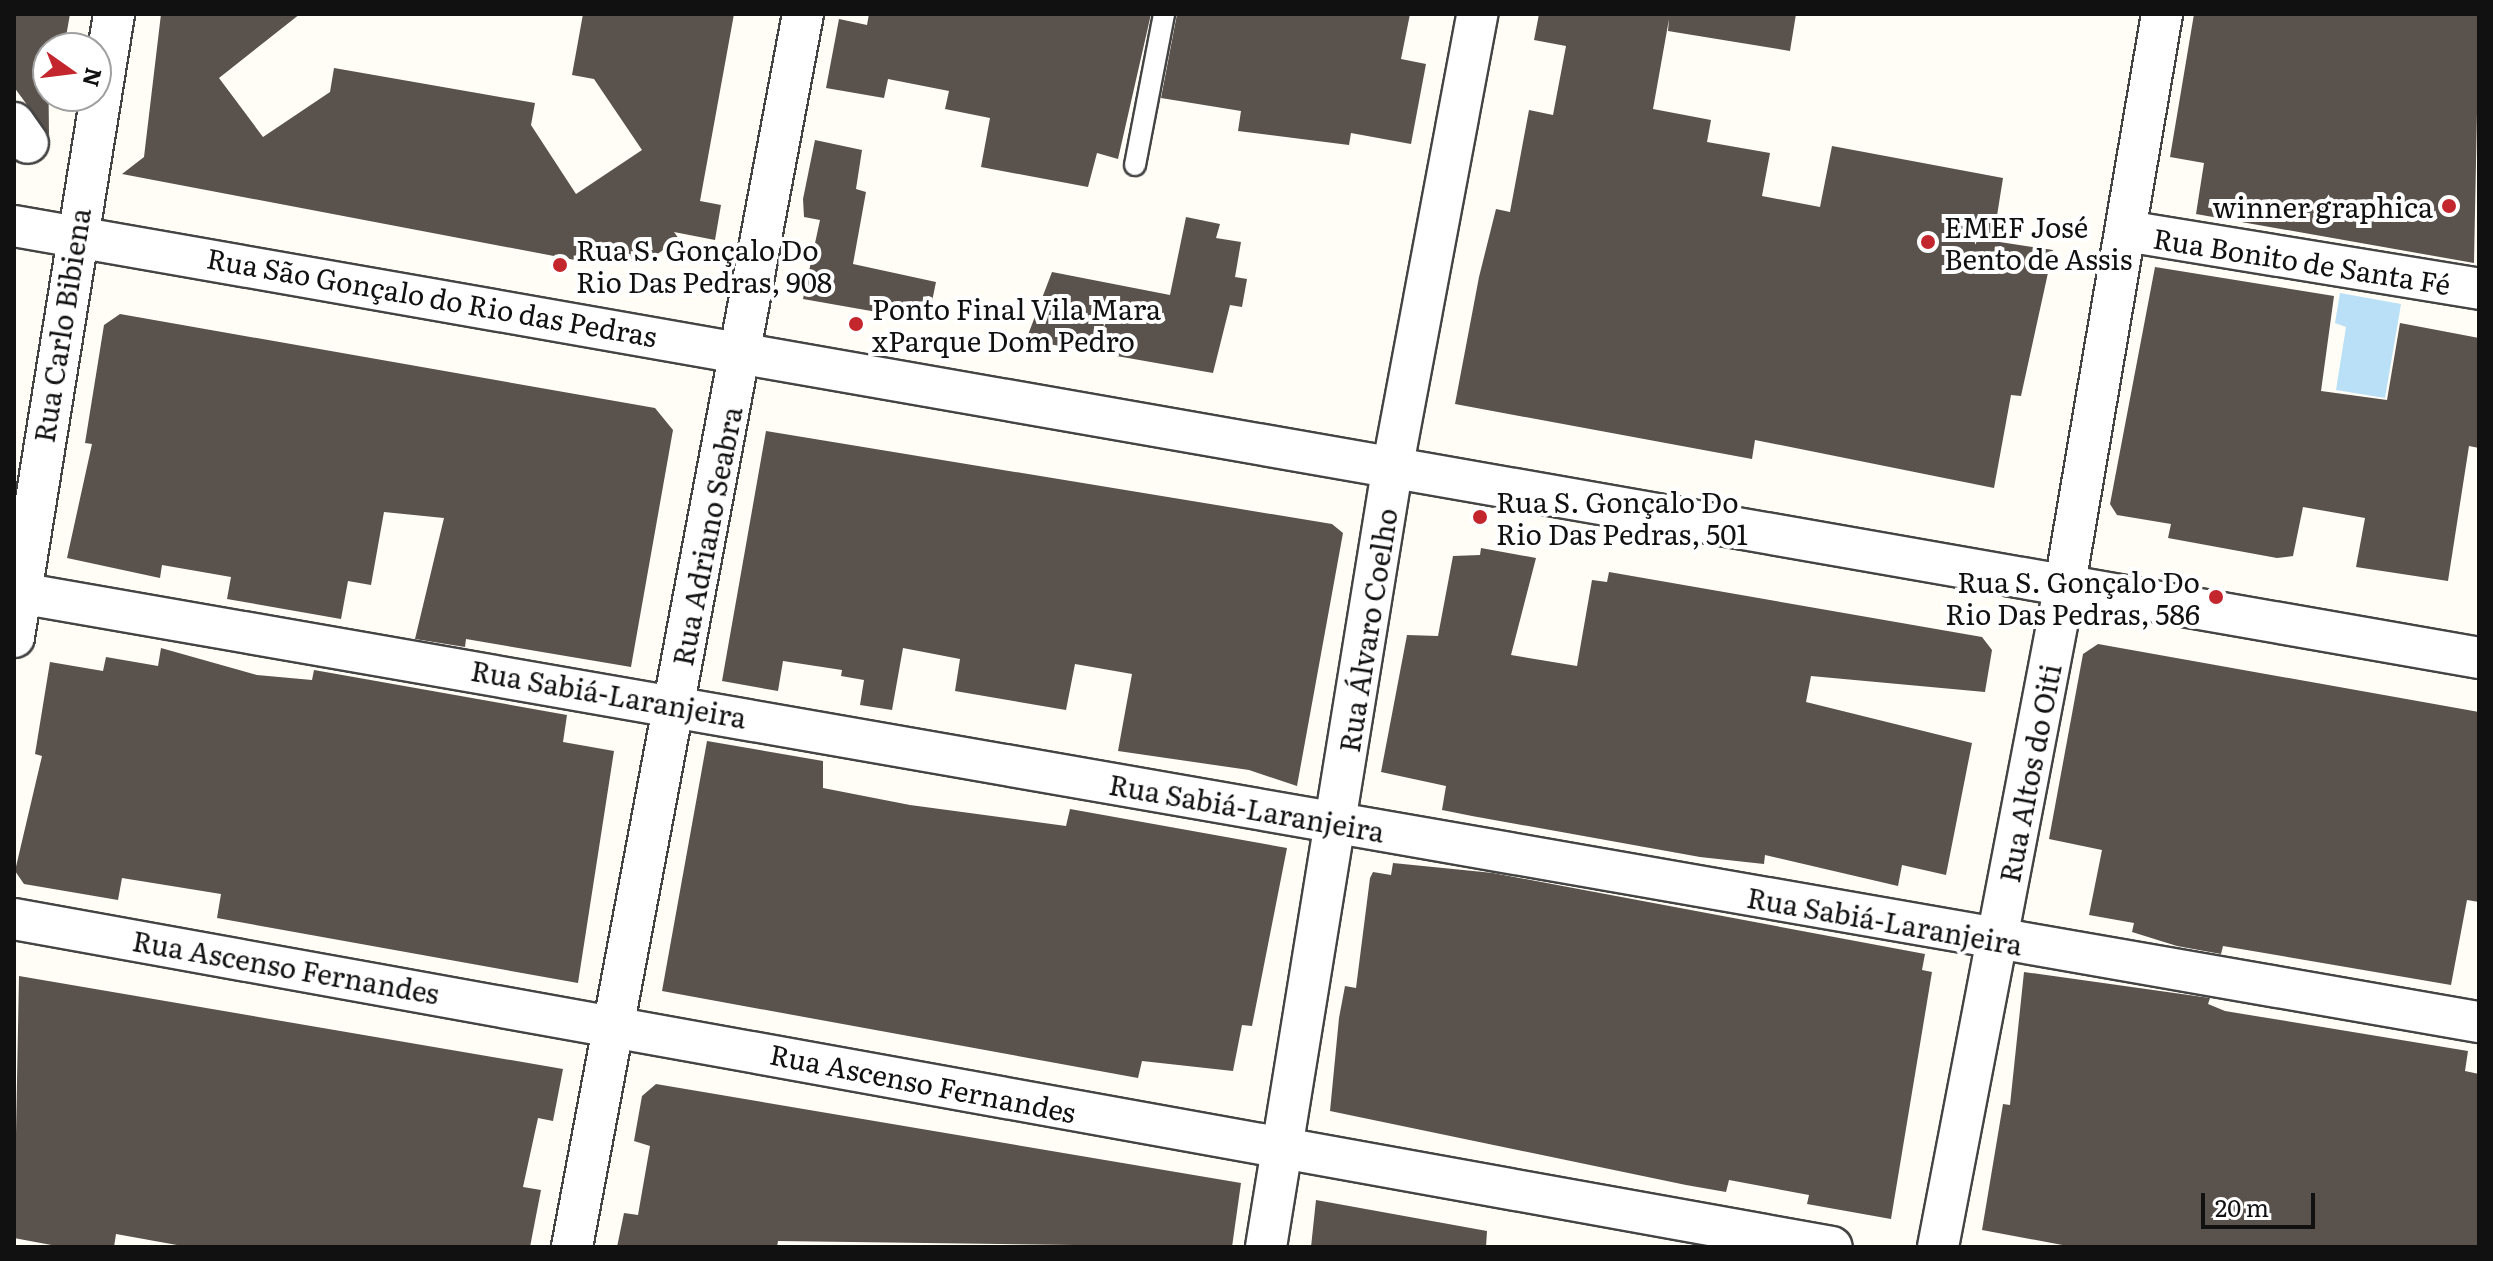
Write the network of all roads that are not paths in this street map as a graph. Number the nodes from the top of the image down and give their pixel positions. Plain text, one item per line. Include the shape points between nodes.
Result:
1 (114, 14) edge
2 (803, 14) edge
3 (1164, 14) edge
4 (1477, 14) edge
5 (2162, 14) edge
6 (1135, 165) dead end
7 (14, 226) edge
8 (2126, 231) junction
9 (73, 235) junction
10 (2479, 289) edge
11 (742, 348) junction
12 (1393, 465) junction
13 (2065, 584) junction
14 (18, 592) edge
15 (14, 637) edge
16 (2479, 658) edge
17 (674, 704) junction
18 (1336, 823) junction
19 (14, 919) edge
20 (1997, 941) junction
21 (2479, 1022) edge
22 (616, 1023) junction
23 (1282, 1151) junction
24 (572, 1247) edge
25 (1266, 1247) edge
26 (1832, 1247) edge
27 (1938, 1247) edge

1 - 9 street, Rua Carlo Bibiena
2 - 11 street, Rua Adriano Seabra
3 - 6 lane
4 - 12 street, Rua Álvaro Coelho
5 - 8 street, Rua Altos do Oiti
7 - 9 street, Rua São Gonçalo do Rio das Pedras
8 - 10 street, Rua Bonito de Santa Fé
8 - 13 street, Rua Altos do Oiti
9 - 11 street, Rua São Gonçalo do Rio das Pedras
9 - 14 street, Rua Carlo Bibiena
11 - 12 street, Rua São Gonçalo do Rio das Pedras
11 - 17 street, Rua Adriano Seabra
12 - 13 street
12 - 18 street, Rua Álvaro Coelho
13 - 16 street
13 - 20 street, Rua Altos do Oiti
14 - 15 street, Rua Carlo Bibiena
14 - 17 street, Rua Sabiá-Laranjeira
17 - 18 street, Rua Sabiá-Laranjeira
17 - 22 street, Rua Adriano Seabra
18 - 20 street, Rua Sabiá-Laranjeira
18 - 23 street, Rua Álvaro Coelho
19 - 22 street, Rua Ascenso Fernandes
20 - 21 street, Rua Sabiá-Laranjeira
20 - 27 street, Rua Altos do Oiti
22 - 23 street, Rua Ascenso Fernandes
22 - 24 street, Rua Adriano Seabra
23 - 25 street, Rua Álvaro Coelho
23 - 26 street, Rua Ascenso Fernandes

